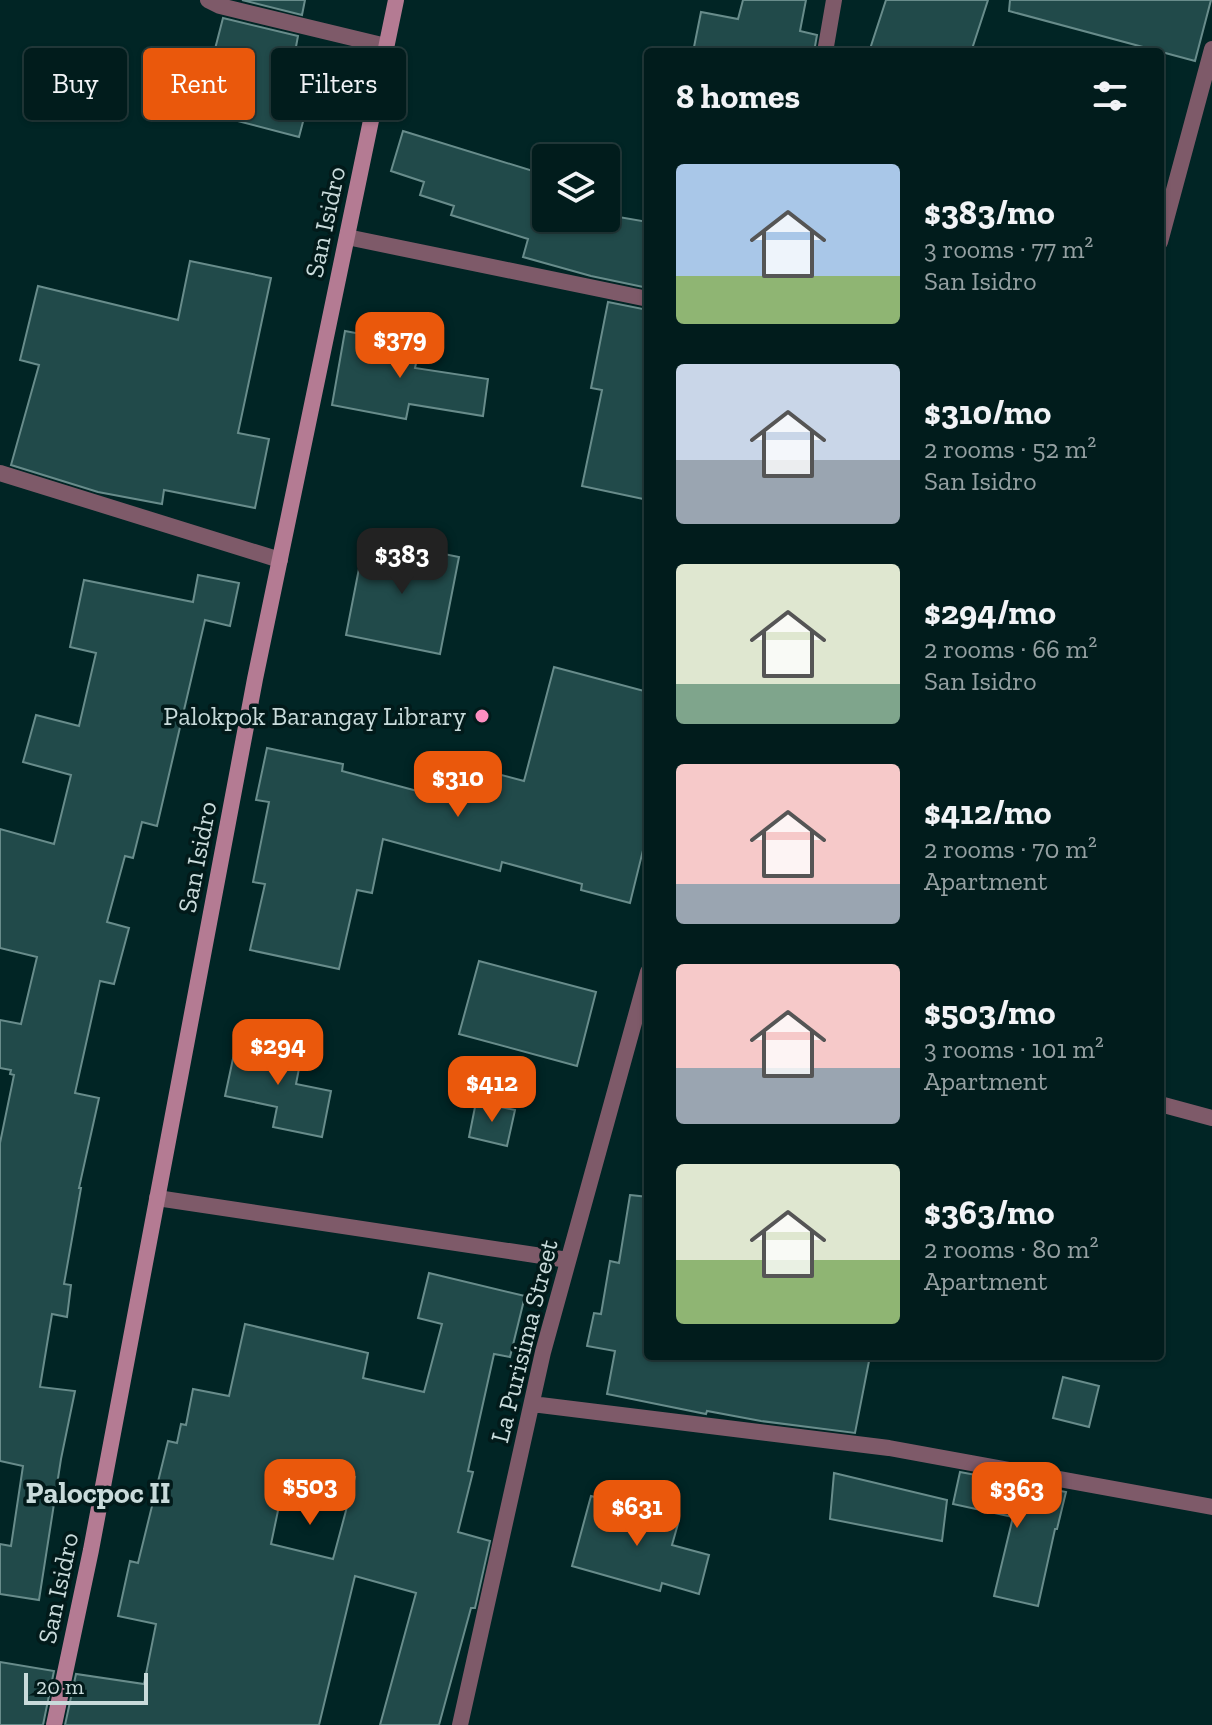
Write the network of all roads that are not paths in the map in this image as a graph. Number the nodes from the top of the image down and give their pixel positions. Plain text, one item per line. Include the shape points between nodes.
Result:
1 (208, 0) edge
2 (396, 0) edge
3 (834, 0) edge
4 (386, 46) junction
5 (826, 48) edge
6 (1212, 49) edge
7 (1164, 227) edge
8 (347, 237) junction
9 (644, 298) edge
10 (0, 473) edge
11 (280, 560) junction
12 (644, 986) edge
13 (1164, 1105) edge
14 (1212, 1118) edge
15 (157, 1198) junction
16 (568, 1260) junction
17 (532, 1404) junction
18 (1212, 1507) edge
19 (54, 1725) edge
20 (460, 1725) edge

1 - 4 street
2 - 4 street, San Isidro
3 - 5 street
4 - 8 street, San Isidro
6 - 7 street
8 - 9 street
8 - 11 street, San Isidro
10 - 11 street
11 - 15 street, San Isidro
12 - 16 street, La Purisima Street
13 - 14 street
15 - 16 street
15 - 19 street, San Isidro
16 - 17 street, La Purisima Street
17 - 18 street via 889,1448
17 - 20 street, La Purisima Street

